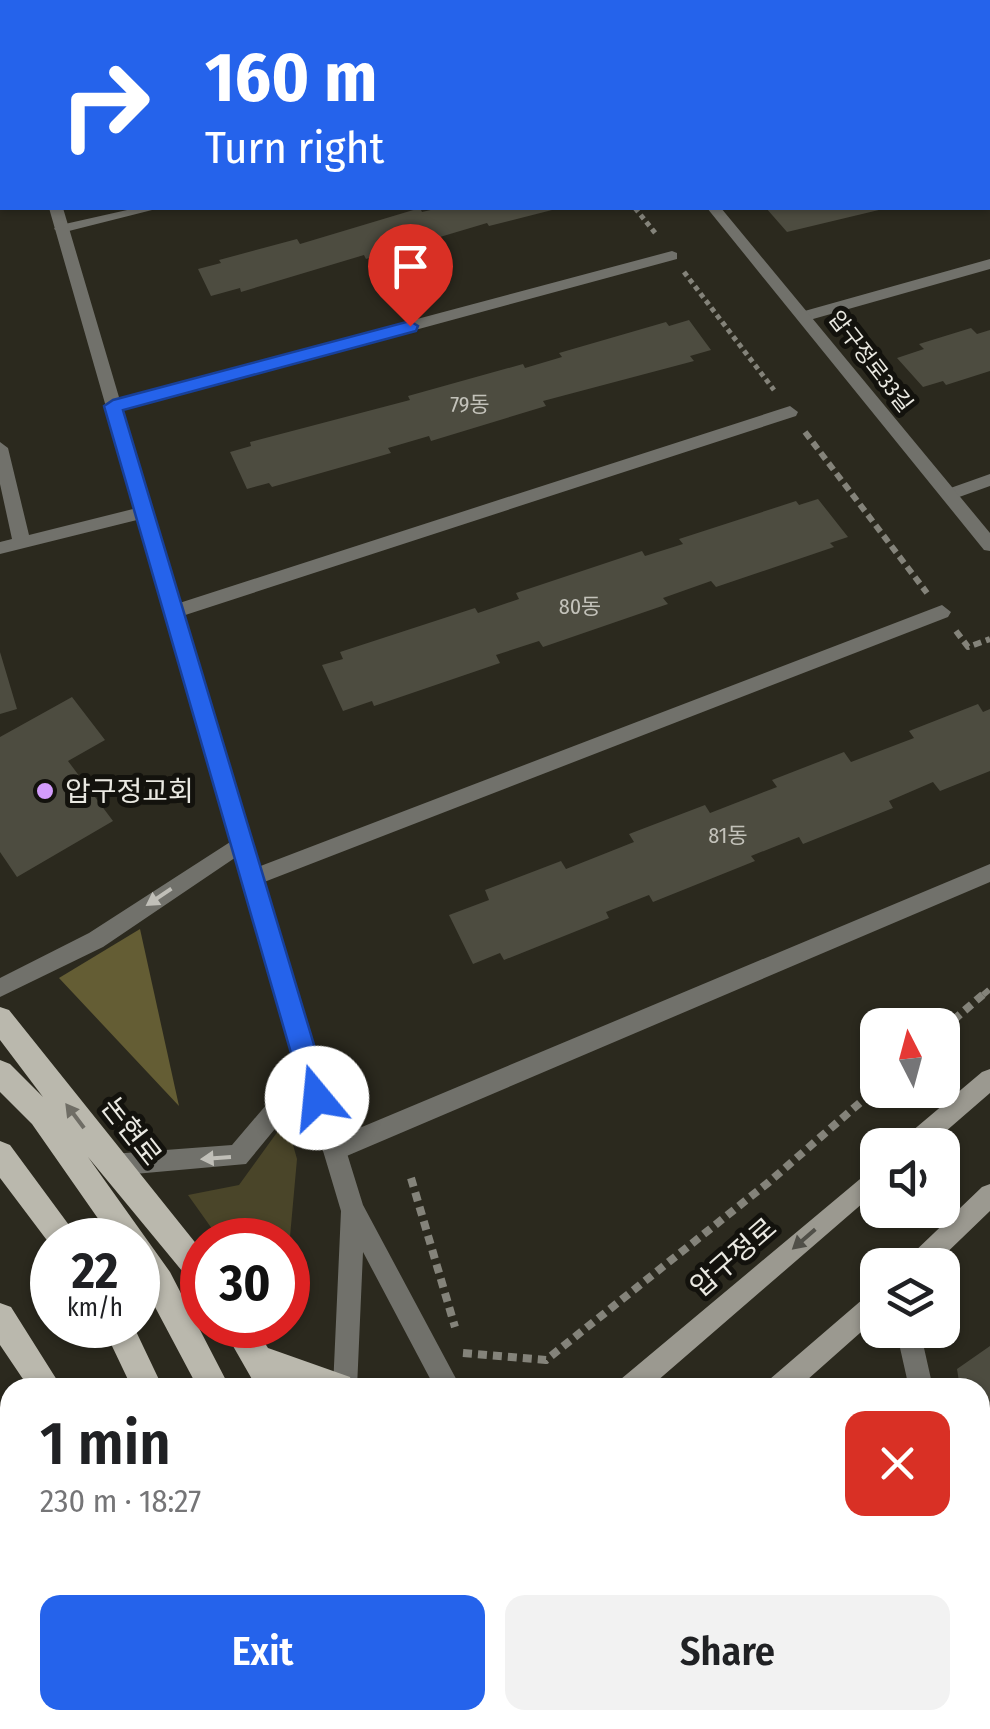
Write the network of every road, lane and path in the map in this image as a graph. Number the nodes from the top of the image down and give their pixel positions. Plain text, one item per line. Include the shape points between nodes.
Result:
1 (57, 210) edge
2 (144, 210) edge
3 (716, 210) edge
4 (62, 229) junction
5 (672, 256) dead end
6 (990, 264) edge
7 (806, 316) junction
8 (113, 406) junction
9 (790, 412) dead end
10 (0, 448) edge
11 (990, 480) edge
12 (948, 495) junction
13 (145, 512) junction
14 (22, 542) junction
15 (990, 545) edge
16 (0, 548) edge
17 (173, 612) junction
18 (942, 612) dead end
19 (990, 640) edge
20 (968, 647) dead end
21 (241, 843) junction
22 (990, 873) edge
23 (252, 878) junction
24 (1, 987) edge
25 (990, 989) edge
26 (960, 1015) edge
27 (5, 1024) edge
28 (309, 1071) junction
29 (0, 1074) edge
30 (990, 1079) edge
31 (860, 1103) edge
32 (933, 1128) edge
33 (334, 1150) junction
34 (0, 1155) edge
35 (112, 1165) junction
36 (411, 1178) dead end
37 (860, 1190) edge
38 (990, 1194) edge
39 (353, 1210) junction
40 (48, 1218) edge
41 (115, 1218) edge
42 (180, 1247) edge
43 (934, 1248) edge
44 (160, 1282) edge
45 (860, 1317) edge
46 (0, 1318) edge
47 (128, 1348) edge
48 (250, 1348) edge
49 (912, 1348) edge
50 (258, 1360) junction
51 (40, 1378) edge
52 (143, 1378) edge
53 (209, 1378) edge
54 (269, 1378) edge
55 (312, 1378) edge
56 (343, 1378) edge
57 (444, 1378) edge
58 (642, 1378) edge
59 (789, 1378) edge
60 (918, 1378) edge

1 - 4 street
2 - 4 street
3 - 7 street, 압구정로33길
4 - 8 street
5 - 8 street
6 - 7 street
7 - 12 street, 압구정로33길
8 - 13 street
9 - 17 street
10 - 14 street
11 - 12 street
12 - 15 street, 압구정로33길
13 - 14 street
13 - 17 street
14 - 16 street
17 - 21 street
18 - 23 street
19 - 20 path
21 - 23 street
21 -> 24 street via 96,940
22 - 33 street
23 - 28 street
24 - 27 street
25 - 26 path
35 -> 27 main road, 논현로
28 - 33 street
28 -> 35 street via 238,1156
29 - 41 main road via 42,1115
30 - 32 main road
31 - 36 path via 546,1360 463,1354
33 - 39 street
34 - 40 main road
35 - 42 main road, 논현로
37 -> 58 main road, 압구정로
38 - 43 main road
39 - 56 street
39 - 57 street
44 - 53 main road
45 - 59 main road
46 - 51 main road
47 - 52 main road
48 - 50 main road
49 - 60 street
50 - 54 main road
50 - 55 main road

